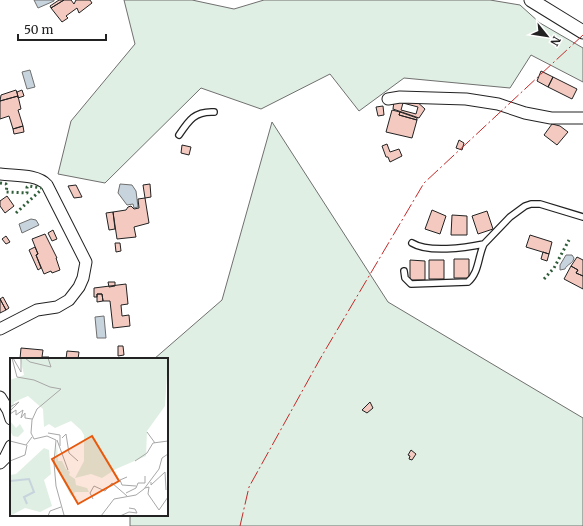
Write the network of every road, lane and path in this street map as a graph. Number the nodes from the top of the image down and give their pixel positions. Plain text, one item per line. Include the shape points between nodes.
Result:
1 (531, 0) edge
2 (583, 32) edge
3 (388, 99) dead end
4 (214, 112) dead end
5 (583, 118) edge
6 (179, 135) dead end
7 (0, 174) edge
8 (583, 217) edge
9 (412, 243) dead end
10 (484, 244) junction
11 (404, 271) dead end
12 (0, 329) edge
13 (0, 397) edge
14 (10, 416) edge
15 (10, 448) edge
16 (0, 463) edge

1 - 2 street
3 - 5 street via 466,99 498,104 551,118
4 - 6 lane via 194,116
7 - 12 street via 43,180 86,262 81,282 69,300 57,307 37,310
8 - 10 lane via 540,204 531,204 510,217
9 - 10 lane via 424,248 438,249
10 - 11 lane via 475,274 468,282 411,284 405,278
13 - 14 street
15 - 16 street

